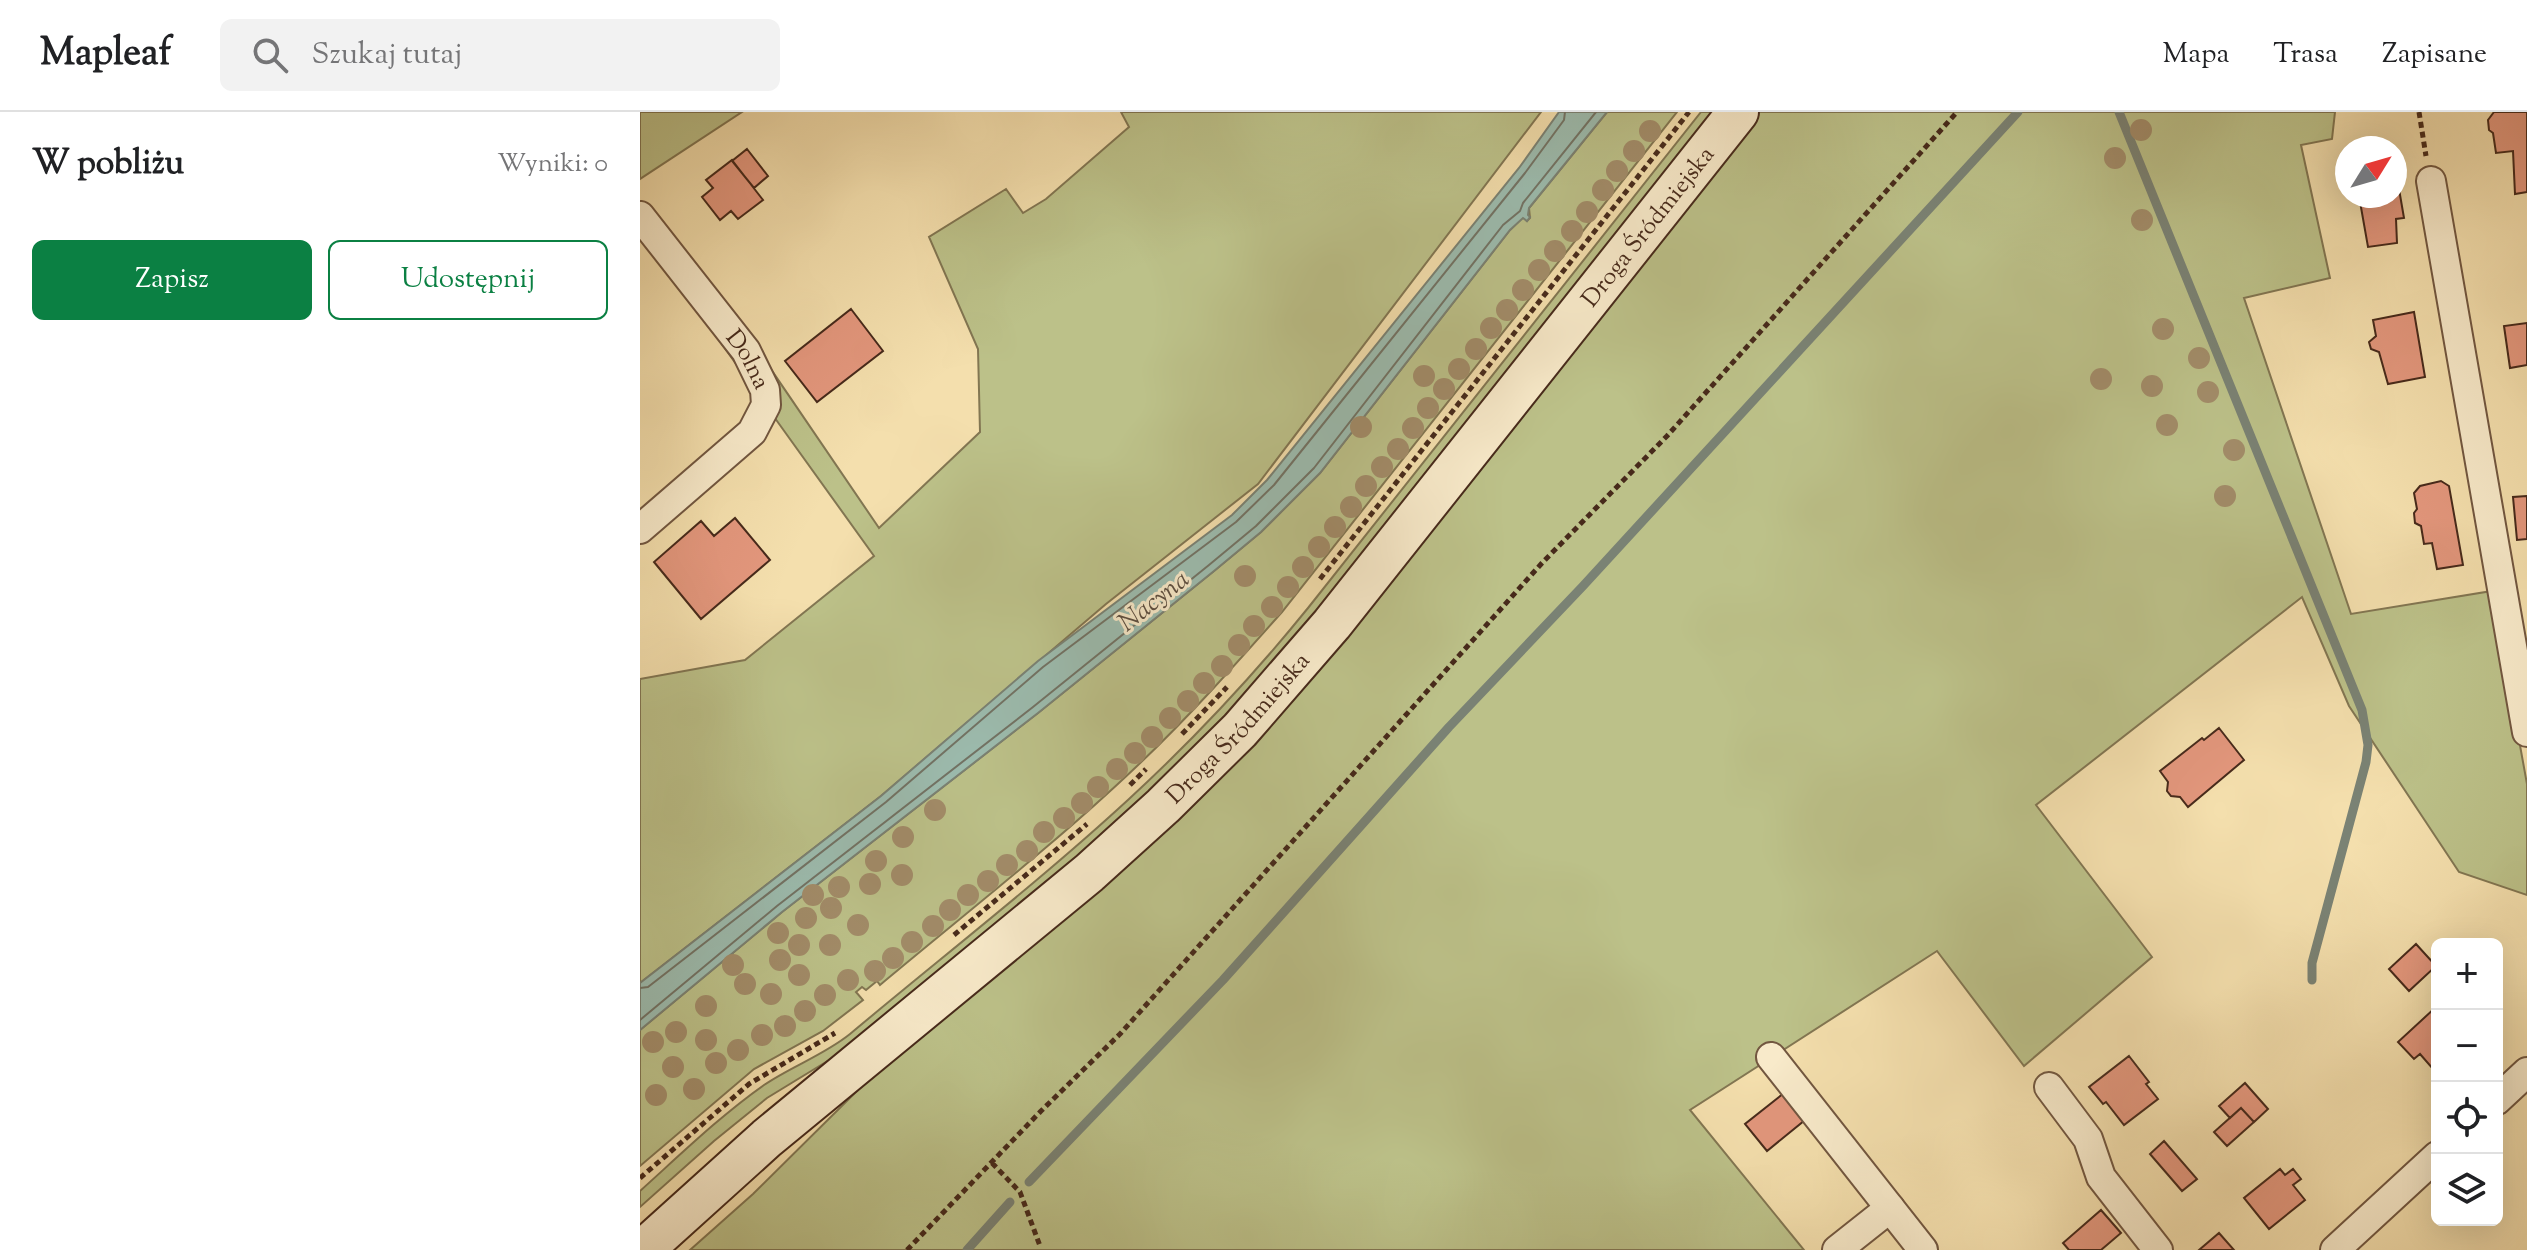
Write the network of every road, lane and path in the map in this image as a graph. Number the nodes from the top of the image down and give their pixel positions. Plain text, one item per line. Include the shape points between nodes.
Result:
1 (1689, 112) edge
2 (1738, 112) edge
3 (1957, 112) edge
4 (2419, 112) edge
5 (2431, 181) joint
6 (640, 216) edge
7 (640, 529) edge
8 (1313, 587) dead end
9 (1234, 680) dead end
10 (2527, 732) edge
11 (1180, 736) dead end
12 (1148, 768) dead end
13 (1126, 789) dead end
14 (1095, 817) dead end
15 (944, 943) dead end
16 (840, 1030) dead end
17 (1771, 1057) dead end
18 (2527, 1072) edge
19 (2049, 1087) dead end
20 (2503, 1094) edge
21 (2431, 1162) edge
22 (992, 1163) junction
23 (640, 1178) edge
24 (1890, 1208) junction
25 (1040, 1249) edge
26 (643, 1250) edge
27 (907, 1250) edge
28 (1837, 1250) edge
29 (1923, 1250) edge
30 (2158, 1250) edge
31 (2335, 1250) edge

1 - 8 path
2 - 26 main road, Droga Śródmiejska via 1342,612 1240,730 1089,873 767,1138
3 - 22 path via 1667,436 1542,563 1120,1034
4 - 5 path
5 - 10 street
6 - 7 street, Dolna via 746,351 765,390 766,405 752,432
9 - 11 path
12 - 13 path
14 - 15 path
16 - 23 path via 749,1084
17 - 24 street
18 - 20 street
19 - 30 street via 2088,1139 2101,1177
21 - 31 street
22 - 25 path via 1020,1192
22 - 27 path
24 - 28 street
24 - 29 street

